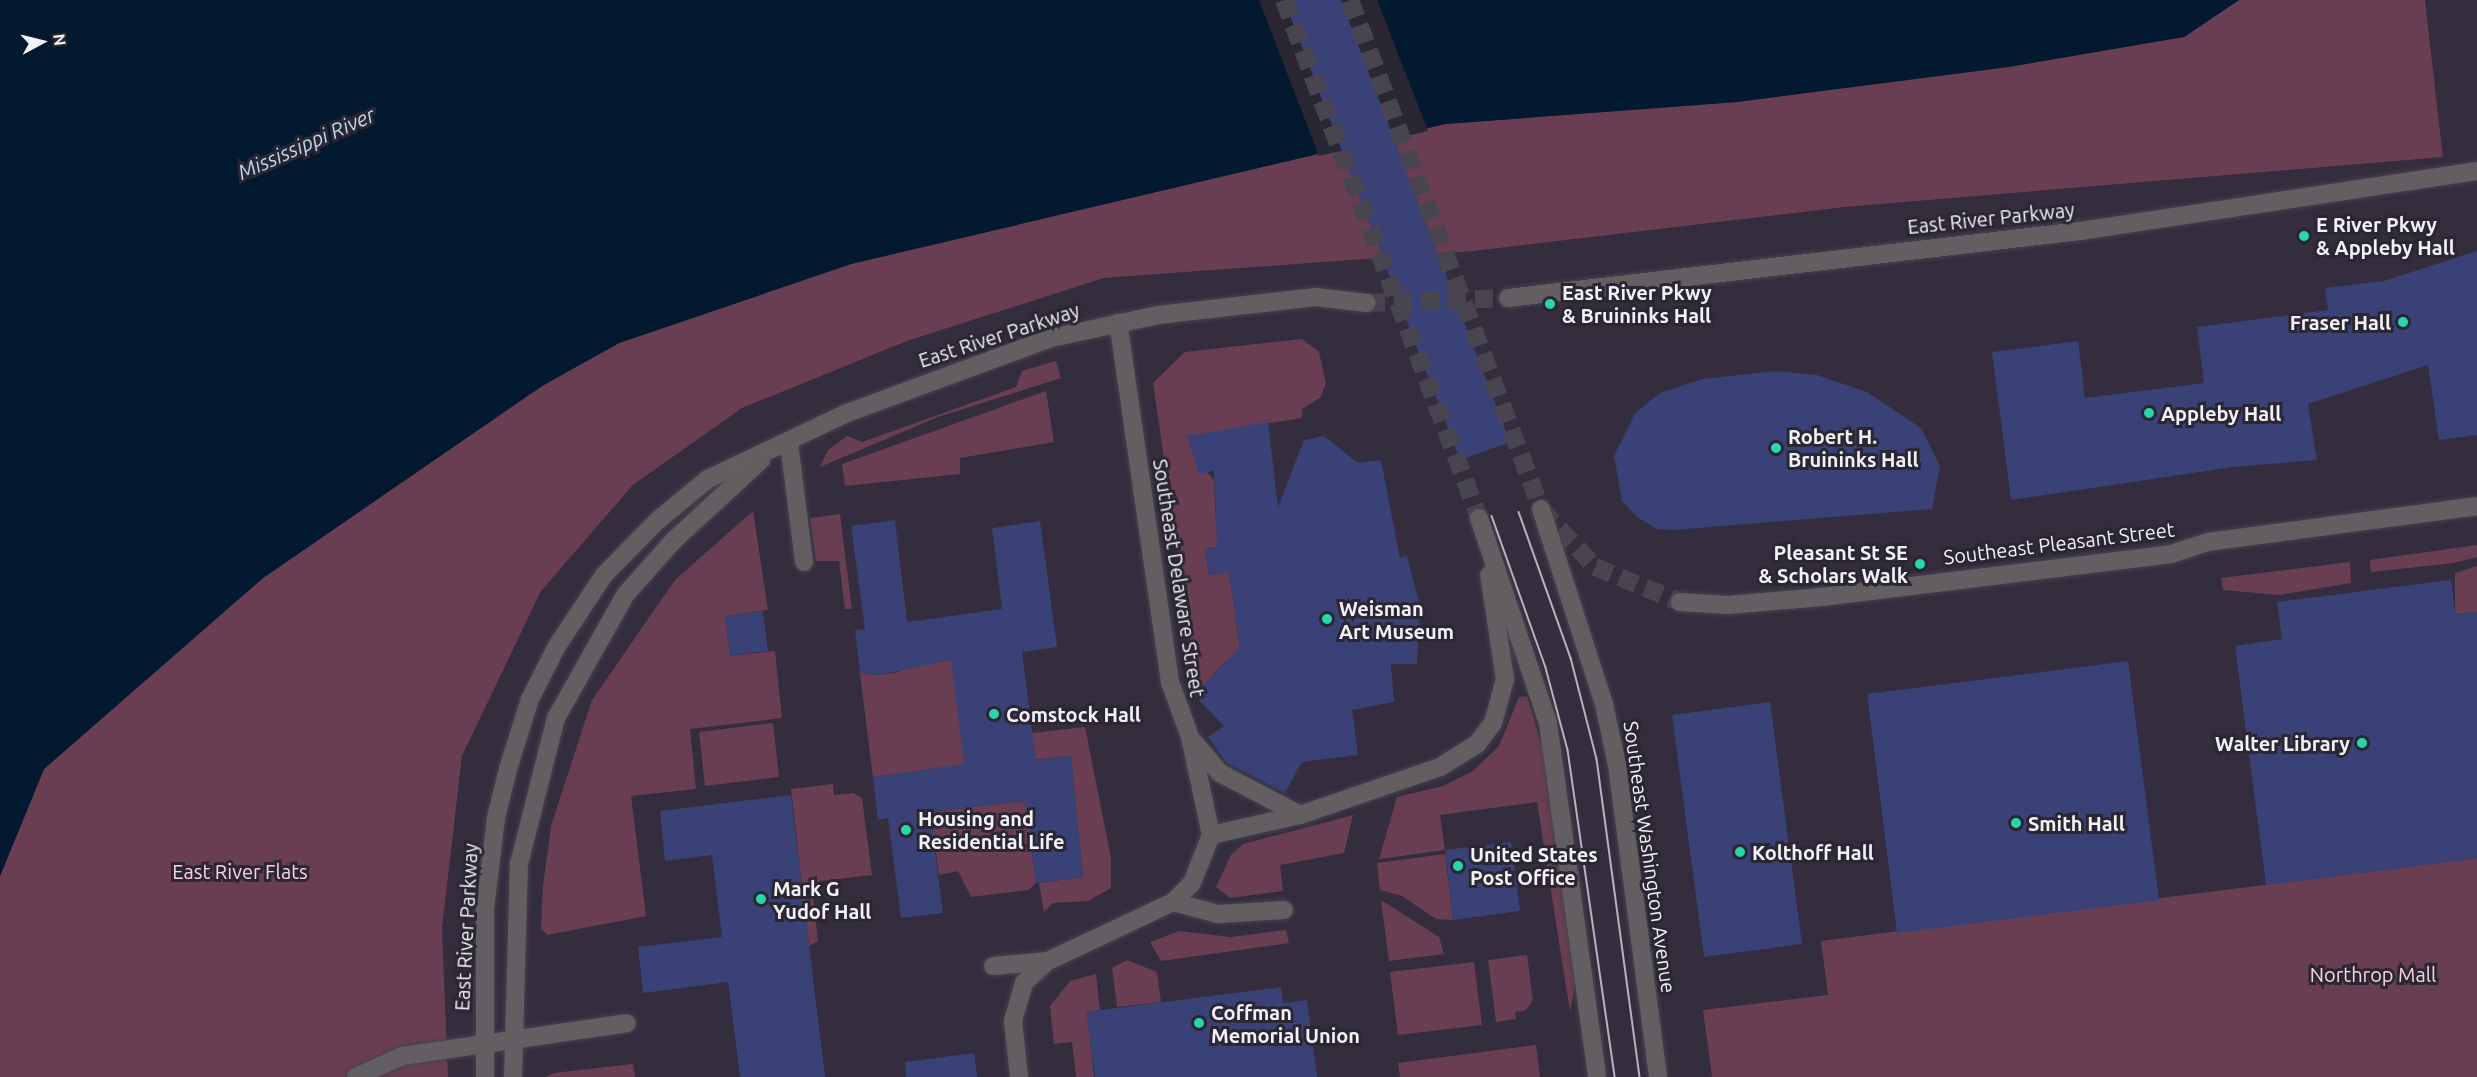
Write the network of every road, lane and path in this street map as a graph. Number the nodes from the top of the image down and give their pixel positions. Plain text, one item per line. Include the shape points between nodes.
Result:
1 (2477, 171) edge
2 (1508, 298) tunnel mouth
3 (1367, 303) tunnel mouth
4 (1118, 323) junction
5 (789, 443) junction
6 (765, 456) junction
7 (2477, 506) edge
8 (1541, 509) dead end
9 (804, 562) dead end
10 (1680, 602) tunnel mouth
11 (1190, 737) junction
12 (1300, 815) junction
13 (1211, 835) junction
14 (1173, 902) junction
15 (1284, 910) dead end
16 (1048, 961) junction
17 (993, 966) dead end
18 (627, 1023) dead end
19 (513, 1042) junction
20 (485, 1045) junction
21 (356, 1077) edge
22 (485, 1077) edge
23 (513, 1077) edge
24 (1019, 1077) edge
25 (1598, 1077) edge
26 (1658, 1077) edge

1 - 2 street, East River Parkway via 2103,228
3 - 4 street, East River Parkway via 1316,297
4 - 5 street, East River Parkway via 971,364 847,413
4 - 11 street, Southeast Delaware Street via 1170,682
5 - 6 street, East River Parkway
5 - 9 street
6 - 19 street, East River Parkway via 673,541 626,594 556,718 519,864
6 - 20 street, East River Parkway via 708,479 604,575 557,646 530,699 496,818 489,867
7 - 10 street, Southeast Pleasant Street via 2208,542 2171,555 1822,597 1728,605
8 - 26 street, Southeast Washington Avenue via 1604,704 1617,765
11 - 12 street via 1220,773
11 - 13 street, Southeast Delaware Street
12 - 13 street
12 - 25 street via 1460,759 1493,723 1505,678 1479,518 1548,723
13 - 14 street via 1192,884
14 - 15 street via 1218,914
14 - 16 street
16 - 17 street
16 - 24 street via 1024,983 1013,1021
18 - 19 street
19 - 20 street
19 - 23 street, East River Parkway
20 - 21 street via 402,1056
20 - 22 street, East River Parkway

